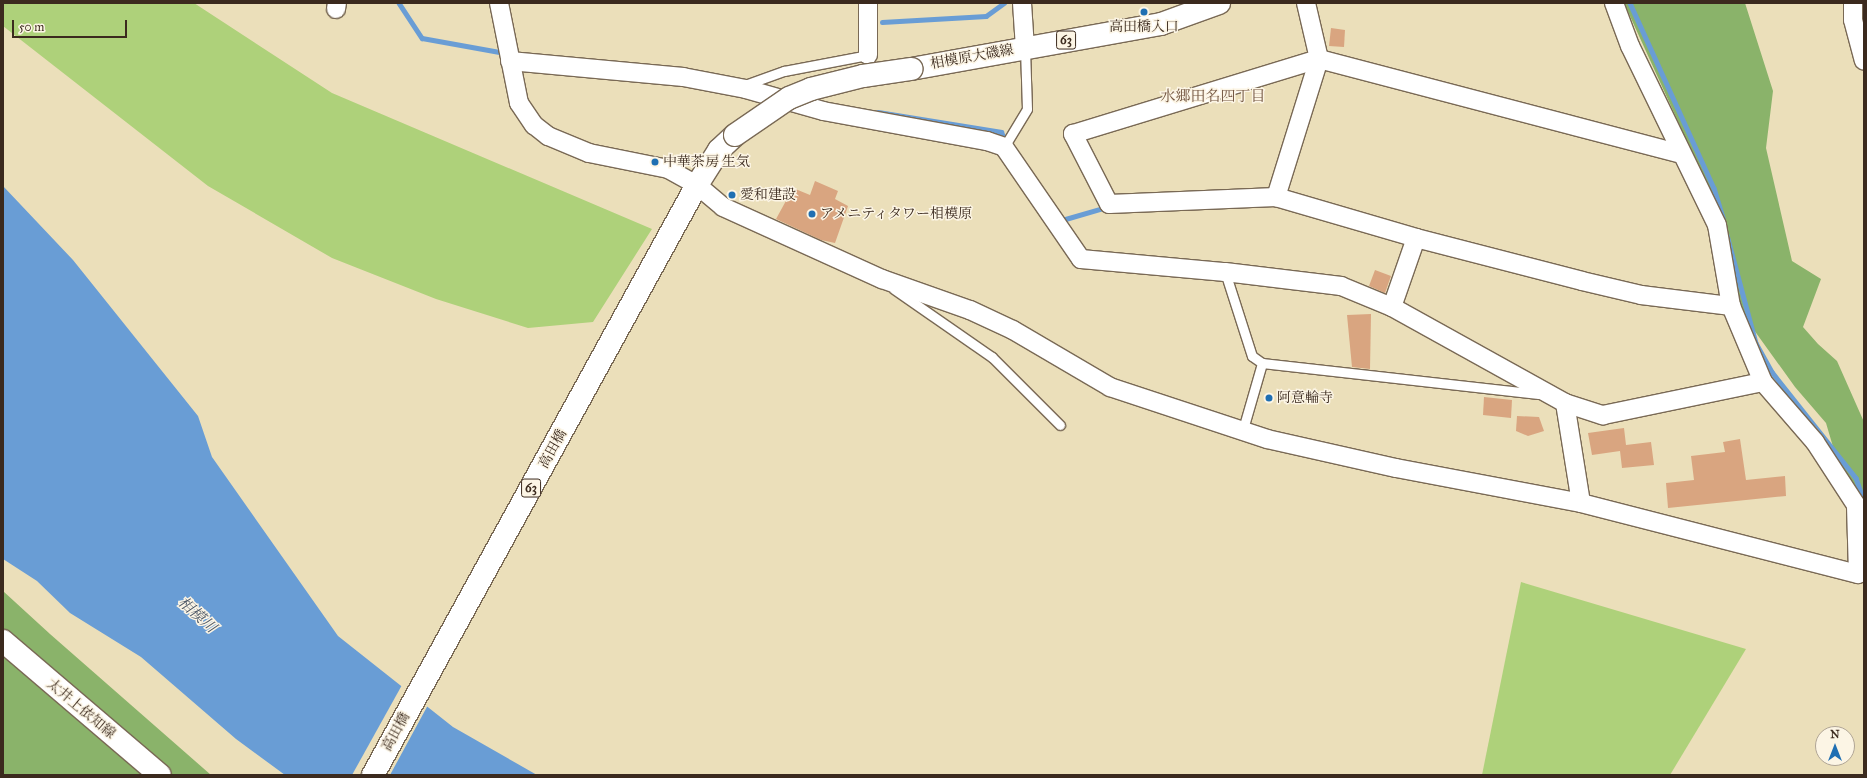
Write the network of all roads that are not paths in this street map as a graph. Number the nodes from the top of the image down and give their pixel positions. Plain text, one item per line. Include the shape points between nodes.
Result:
1 (499, 3) edge
2 (868, 3) edge
3 (1219, 3) edge
4 (1306, 3) edge
5 (1614, 3) edge
6 (1853, 3) edge
7 (1022, 5) edge
8 (1025, 48) junction
9 (868, 55) joint
10 (1319, 59) junction
11 (510, 61) junction
12 (1864, 61) edge
13 (736, 87) junction
14 (1008, 143) junction
15 (1682, 154) junction
16 (693, 193) junction
17 (1276, 197) junction
18 (1416, 238) junction
19 (1225, 272) junction
20 (882, 279) junction
21 (1731, 306) junction
22 (1392, 307) junction
23 (1262, 363) junction
24 (1763, 382) junction
25 (1548, 395) junction
26 (1565, 403) junction
27 (1060, 425) dead end
28 (1243, 429) junction
29 (1581, 503) junction
30 (3, 641) edge
31 (160, 775) edge
32 (373, 775) edge

1 - 11 street
2 - 9 street
3 - 8 main road, 相模原大磯線 / 63 via 1161,24
4 - 10 street
5 - 15 street via 1630,46
6 - 12 street via 1853,20
7 - 8 street
8 - 14 lane via 1027,109
8 - 16 main road, 相模原大磯線 / 63, bridge via 863,76 811,89 789,98 735,135 719,150
9 - 13 lane via 784,71
10 - 15 street
10 - 17 street
10 - 17 street via 1073,134 1109,204
11 - 13 street via 683,77
11 - 16 street via 522,109 534,125 548,136 589,153 668,169
13 - 14 street via 823,111
14 - 19 street via 1080,259
15 - 21 street via 1717,225
16 - 20 street
16 - 32 main road, 高田橋 / 63
17 - 18 street
18 - 21 street via 1641,295
18 - 22 street
19 - 22 street via 1341,286
19 - 23 lane via 1252,356
20 - 27 lane via 917,307 992,357
20 - 28 street via 970,310 1013,330 1110,387 1160,405
21 - 24 street
22 - 25 street
23 - 25 lane
23 - 28 lane
24 - 26 street via 1603,415
24 - 29 street via 1815,442 1856,505 1858,574
25 - 26 street
26 - 29 street
28 - 29 street via 1267,439 1396,468
30 - 31 main road, 太井上依知線

